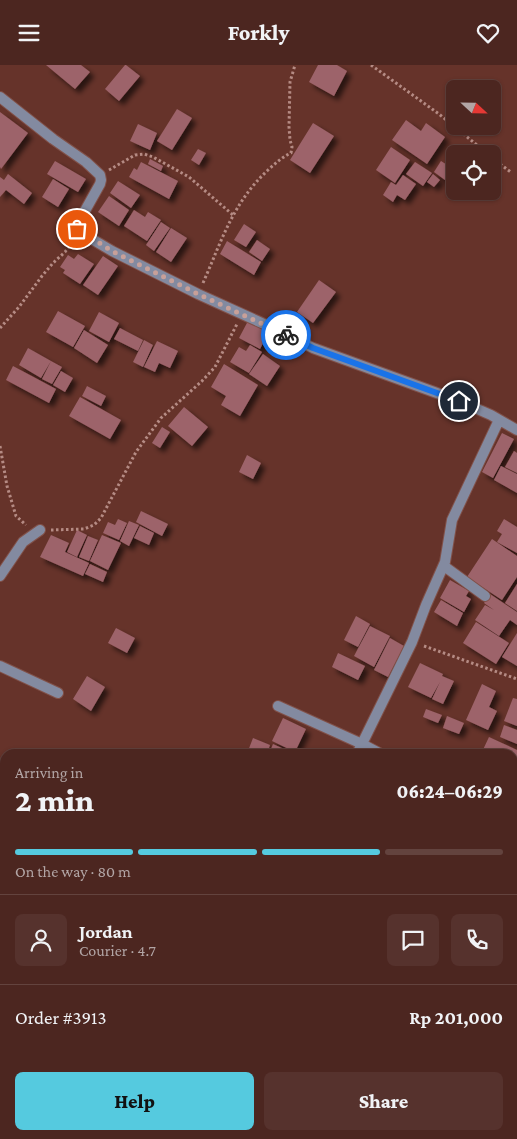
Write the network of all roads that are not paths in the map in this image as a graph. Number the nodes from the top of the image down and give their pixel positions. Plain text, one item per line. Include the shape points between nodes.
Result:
1 (0, 97) edge
2 (499, 421) junction
3 (517, 430) edge
4 (40, 530) road end
5 (444, 566) junction
6 (1, 574) edge
7 (485, 596) dead end
8 (0, 666) edge
9 (58, 693) dead end
10 (278, 707) dead end
11 (362, 744) junction
12 (360, 749) edge
13 (372, 749) edge

1 - 2 street via 100,175 100,184 77,225 80,232 198,294 313,348 459,401
2 - 3 street
2 - 5 street via 452,519
4 - 6 street via 23,542
5 - 7 street
5 - 11 street via 412,642
8 - 9 street
10 - 11 street
11 - 12 street
11 - 13 street

